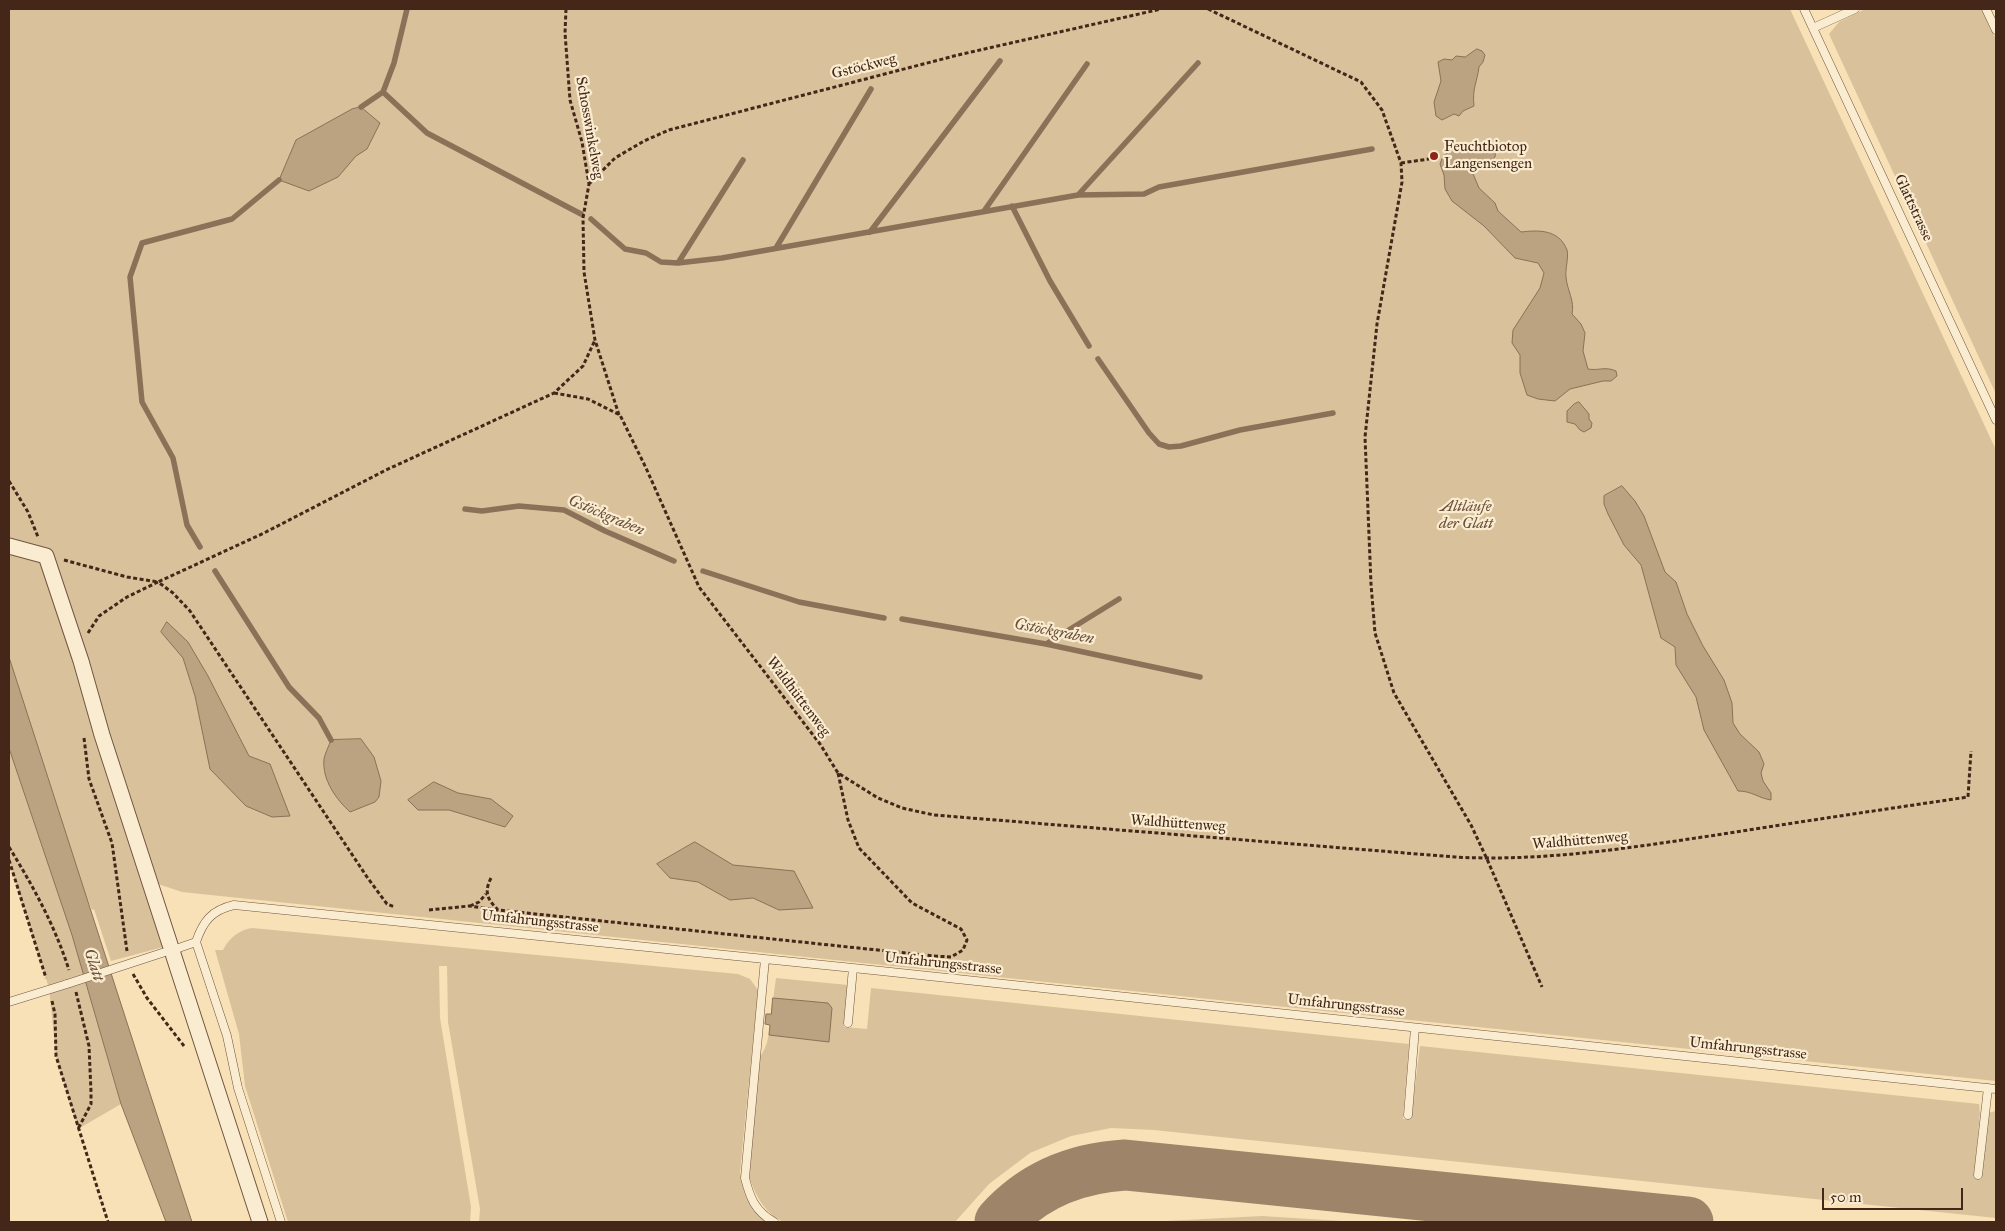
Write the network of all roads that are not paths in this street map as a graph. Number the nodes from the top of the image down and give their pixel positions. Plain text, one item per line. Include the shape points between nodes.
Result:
1 (1804, 9) edge
2 (1855, 9) edge
3 (1986, 9) edge
4 (1813, 28) junction
5 (1996, 30) edge
6 (1996, 420) edge
7 (9, 546) edge
8 (196, 942) junction
9 (169, 951) junction
10 (765, 959) junction
11 (853, 968) junction
12 (9, 1002) edge
13 (848, 1023) dead end
14 (1415, 1028) junction
15 (1992, 1089) edge
16 (1408, 1115) dead end
17 (1978, 1175) dead end
18 (260, 1222) edge
19 (281, 1222) edge
20 (774, 1222) edge

1 - 4 lane, Glattstrasse
2 - 4 lane
3 - 5 lane
4 - 6 lane, Glattstrasse
7 - 9 street via 46,556
8 - 9 lane
8 - 10 lane, Umfahrungsstrasse via 212,913 234,905
8 - 19 lane
9 - 12 lane, bridge
9 - 18 street
10 - 11 lane, Umfahrungsstrasse
10 - 20 lane via 745,1178 750,1198 764,1217
11 - 13 lane
11 - 14 lane, Umfahrungsstrasse
14 - 15 lane, Umfahrungsstrasse
14 - 16 lane
15 - 17 lane

